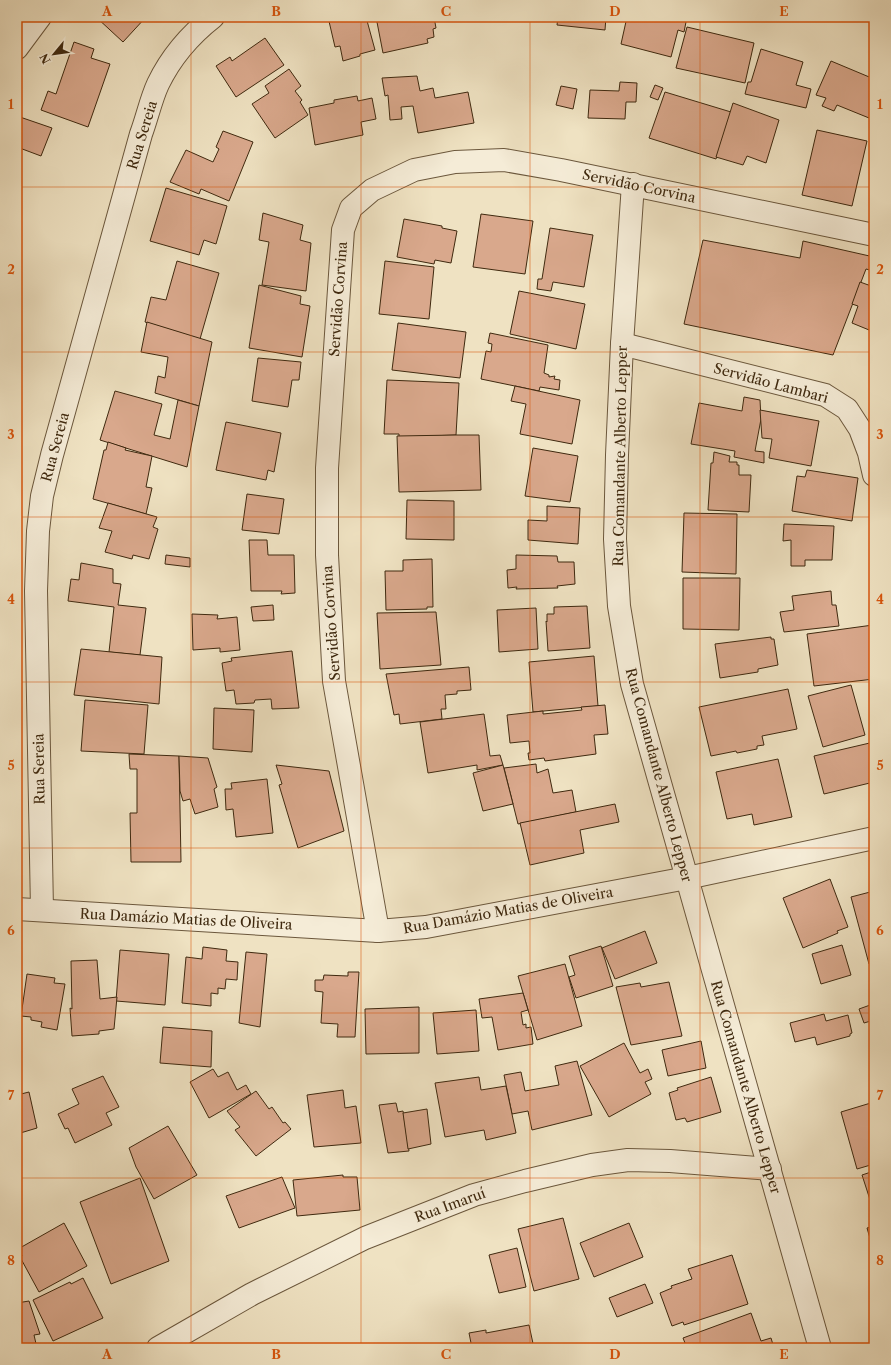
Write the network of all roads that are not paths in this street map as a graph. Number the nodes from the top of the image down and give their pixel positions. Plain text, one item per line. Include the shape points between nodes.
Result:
1 (40, 17) edge
2 (213, 17) edge
3 (17, 48) edge
4 (633, 184) junction
5 (874, 235) edge
6 (622, 344) junction
7 (874, 475) edge
8 (874, 838) edge
9 (687, 878) junction
10 (17, 909) edge
11 (42, 910) junction
12 (378, 931) junction
13 (770, 1169) junction
14 (158, 1348) edge
15 (820, 1348) edge

1 - 3 street
2 - 11 street, Rua Sereia via 175,54 158,84 137,149 42,496 36,591
4 - 5 street, Servidão Corvina
4 - 6 street, Rua Comandante Alberto Lepper
4 - 12 street, Servidão Corvina via 504,160 455,162 414,170 372,190 351,208 343,230 327,468 328,594 334,681
6 - 7 street, Servidão Lambari via 825,396 847,409 860,429
6 - 9 street, Rua Comandante Alberto Lepper via 615,539 619,606 632,684
8 - 9 street, Rua Damázio Matias de Oliveira
9 - 12 street, Rua Damázio Matias de Oliveira via 426,927
9 - 13 street, Rua Comandante Alberto Lepper
10 - 11 street, Rua Damázio Matias de Oliveira
11 - 12 street, Rua Damázio Matias de Oliveira
13 - 14 street, Rua Imaruí via 628,1160 592,1165 474,1195 365,1238 252,1294
13 - 15 street, Rua Comandante Alberto Lepper

